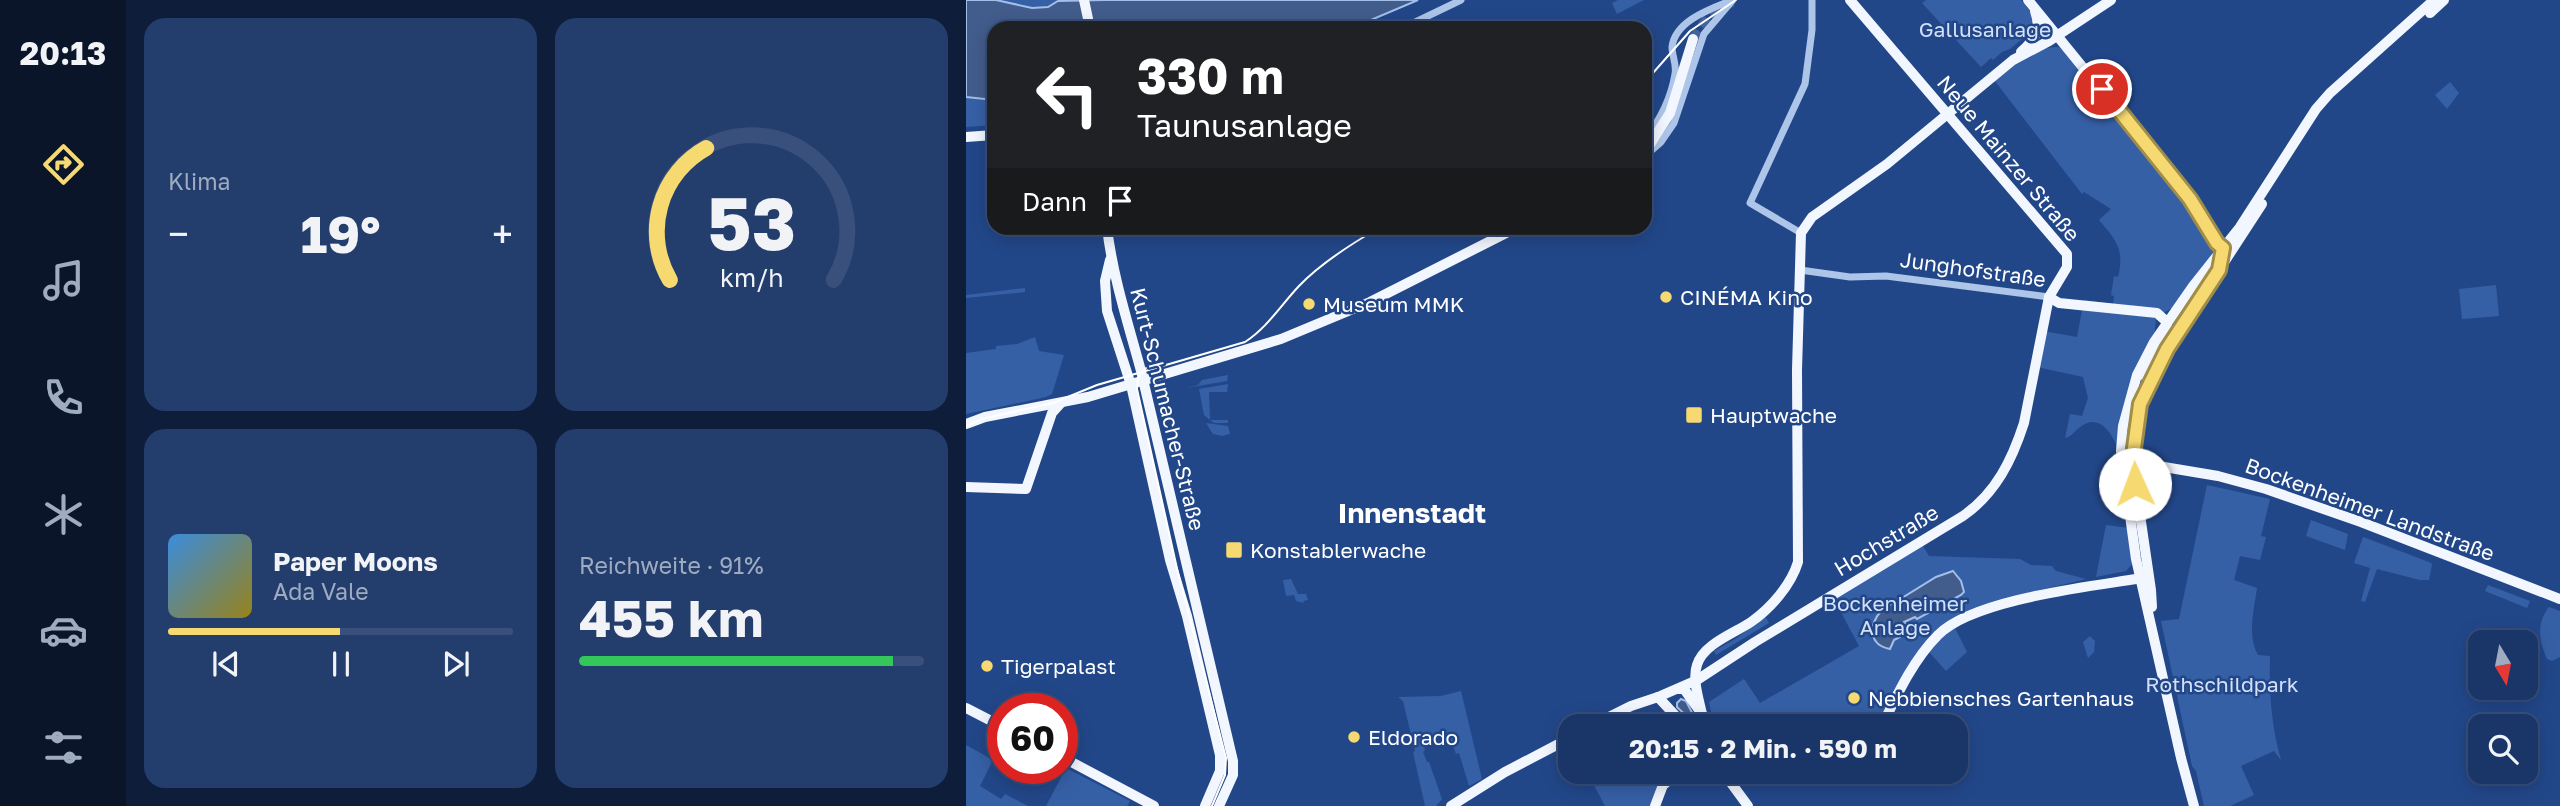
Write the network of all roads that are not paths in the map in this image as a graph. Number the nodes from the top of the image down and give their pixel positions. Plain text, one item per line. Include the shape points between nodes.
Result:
1 (1084, 0) edge
2 (1461, 0) edge
3 (1732, 0) edge
4 (1812, 0) edge
5 (1850, 0) edge
6 (2111, 0) edge
7 (2434, 0) edge
8 (2444, 0) edge
9 (2030, 2) edge
10 (1088, 21) edge
11 (1418, 21) edge
12 (2057, 36) junction
13 (1693, 39) tunnel mouth
14 (2042, 45) junction
15 (2072, 54) junction
16 (2013, 60) junction
17 (1947, 113) junction
18 (1652, 130) edge
19 (987, 136) edge
20 (966, 137) edge
21 (1652, 142) edge
22 (1652, 148) edge
23 (2210, 232) junction
24 (2236, 232) junction
25 (1801, 233) junction
26 (1108, 235) edge
27 (1502, 235) edge
28 (2226, 252) junction
29 (1111, 256) junction
30 (1800, 270) junction
31 (2049, 297) junction
32 (2181, 303) junction
33 (2154, 315) junction
34 (2172, 325) junction
35 (2158, 335) junction
36 (1156, 378) junction
37 (1143, 382) junction
38 (1131, 385) junction
39 (1048, 409) junction
40 (1153, 421) junction
41 (966, 424) edge
42 (2018, 442) joint
43 (2128, 461) junction
44 (966, 487) edge
45 (2144, 573) junction
46 (2560, 599) edge
47 (1696, 680) junction
48 (1677, 689) junction
49 (1658, 697) junction
50 (966, 708) edge
51 (1670, 711) junction
52 (1614, 714) edge
53 (1673, 714) edge
54 (1702, 714) joint
55 (1888, 714) edge
56 (987, 719) edge
57 (1558, 744) edge
58 (1078, 766) edge
59 (1664, 784) edge
60 (1733, 784) edge
61 (1734, 784) edge
62 (1736, 788) junction
63 (1154, 806) edge
64 (1205, 806) edge
65 (1219, 806) edge
66 (1451, 806) edge
67 (1656, 806) edge
68 (1748, 806) edge
69 (2193, 806) edge

1 - 10 main road
2 - 11 street
3 - 18 street via 1681,27 1673,44 1676,72 1660,120
3 - 22 street via 1704,34 1674,123
4 - 25 street via 1808,71 1801,97 1750,203
5 - 17 main road, Neue Mainzer Straße
6 - 12 main road
7 - 24 main road via 2325,98
8 - 28 main road via 2326,106 2236,246
9 - 12 main road
9 - 16 main road via 2038,34
12 - 14 main road
12 - 15 main road
13 - 21 main road via 1673,105
14 - 15 main road via 2058,46
14 - 16 main road
15 - 23 main road via 2190,199
16 - 17 main road
17 - 25 main road via 1812,218
17 - 31 main road, Neue Mainzer Straße via 2066,252 2067,267
19 - 20 main road
23 - 24 main road
23 - 28 main road
24 - 28 main road
25 - 30 main road
26 - 29 main road, Kurt-Schumacher-Straße
27 - 36 main road via 1370,302 1301,331
28 - 32 main road
28 - 34 main road via 2219,270
29 - 37 main road, Kurt-Schumacher-Straße
29 - 38 main road, Kurt-Schumacher-Straße via 1105,281 1107,311
30 - 31 street, Junghofstraße
30 - 47 main road via 1796,567 1775,600 1703,654
31 - 33 main road, Junghofstraße via 2059,303
31 - 42 main road, Neue Mainzer Straße
32 - 33 main road
32 - 34 main road
33 - 34 main road, Junghofstraße
33 - 35 main road
34 - 35 main road
34 - 43 main road via 2143,388
35 - 43 main road via 2137,375 2128,405 2121,438
36 - 37 main road
36 - 40 main road via 1151,392
37 - 38 main road
37 - 40 main road, Kurt-Schumacher-Straße
38 - 39 main road
38 - 64 main road, Kurt-Schumacher-Straße via 1220,755 1220,771
39 - 41 main road
39 - 44 main road via 1026,489
40 - 65 main road, Kurt-Schumacher-Straße via 1233,761 1233,775
42 - 47 main road, Hochstraße via 1998,482 1970,512
43 - 45 main road
43 - 45 main road via 2136,559
43 - 46 main road, Bockenheimer Landstraße via 2241,482 2361,522
45 - 55 main road via 2017,600 1958,620 1937,635 1916,663
45 - 69 main road via 2151,590 2151,625
47 - 48 main road, Hochstraße
47 - 54 main road
48 - 49 main road, Hochstraße
48 - 51 main road
48 - 54 main road via 1687,692
49 - 51 main road
49 - 52 main road, Hochstraße
50 - 56 main road
51 - 53 main road
57 - 66 main road
58 - 63 main road
59 - 67 main road
60 - 62 main road
61 - 62 main road
62 - 68 main road

